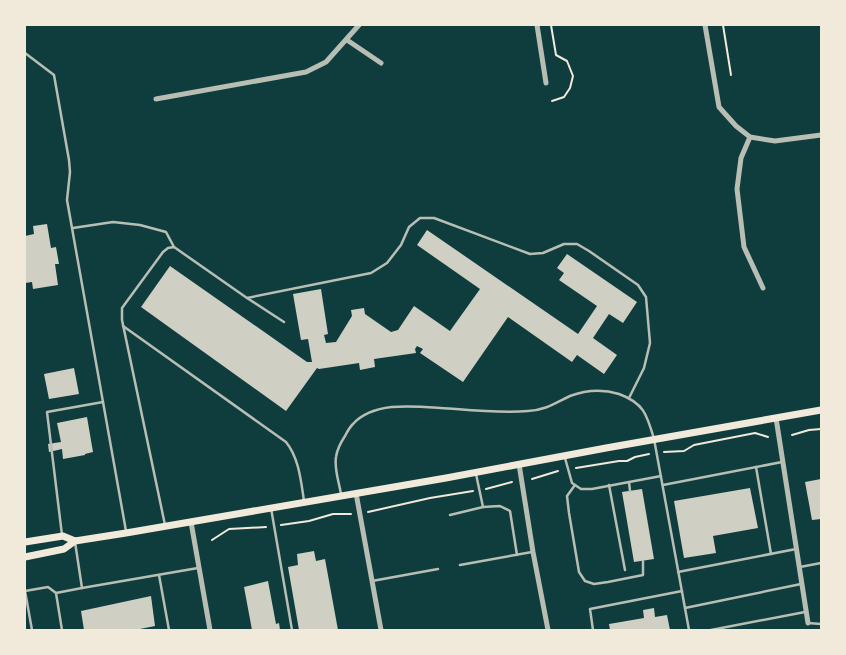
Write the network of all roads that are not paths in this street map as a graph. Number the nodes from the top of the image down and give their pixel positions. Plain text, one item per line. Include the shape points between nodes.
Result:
1 (359, 25) edge
2 (537, 25) edge
3 (705, 25) edge
4 (347, 40) junction
5 (25, 53) edge
6 (381, 63) dead end
7 (546, 83) dead end
8 (156, 99) dead end
9 (821, 135) edge
10 (750, 137) junction
11 (72, 228) junction
12 (174, 247) junction
13 (763, 288) dead end
14 (248, 298) junction
15 (284, 322) dead end
16 (123, 326) junction
17 (630, 398) junction
18 (103, 402) junction
19 (821, 410) edge
20 (776, 418) junction
21 (654, 439) junction
22 (565, 455) junction
23 (782, 462) junction
24 (519, 464) junction
25 (756, 467) junction
26 (476, 472) junction
27 (661, 476) junction
28 (629, 482) junction
29 (575, 485) junction
30 (609, 485) junction
31 (663, 485) junction
32 (630, 491) dead end
33 (356, 493) junction
34 (341, 496) junction
35 (305, 502) junction
36 (483, 507) junction
37 (271, 508) junction
38 (450, 515) dead end
39 (191, 522) junction
40 (166, 526) junction
41 (126, 533) junction
42 (63, 536) junction
43 (75, 541) junction
44 (25, 542) edge
45 (796, 549) junction
46 (533, 552) junction
47 (771, 554) junction
48 (517, 555) junction
49 (25, 557) edge
50 (643, 561) dead end
51 (821, 564) edge
52 (460, 565) dead end
53 (799, 567) junction
54 (199, 568) junction
55 (438, 569) dead end
56 (624, 570) dead end
57 (678, 572) junction
58 (159, 575) junction
59 (372, 581) junction
60 (802, 584) junction
61 (82, 588) junction
62 (682, 591) junction
63 (56, 593) junction
64 (685, 608) junction
65 (806, 612) junction
66 (808, 623) joint
67 (821, 624) edge
68 (32, 630) edge
69 (62, 630) edge
70 (169, 630) edge
71 (210, 630) edge
72 (292, 630) edge
73 (381, 630) edge
74 (548, 630) edge
75 (593, 630) edge
76 (689, 630) edge
77 (711, 630) edge

1 - 4 street
2 - 7 street
3 - 10 street via 719,107
4 - 6 street
4 - 8 street via 326,62 306,72
5 - 11 lane via 54,75 68,154 67,200
9 - 10 street via 775,141
10 - 13 street via 741,158 737,189 744,247
11 - 12 lane via 112,222 140,225 166,232
11 - 18 lane
12 - 14 lane
12 - 16 lane via 163,252 122,308
14 - 15 lane
14 - 17 lane via 371,273 386,263 401,245 409,227 420,218 434,218 530,254 543,253 564,244 576,244 638,285 646,297 650,344 644,368
16 - 35 lane via 286,442 299,472
16 - 40 lane
17 - 21 lane via 644,412
17 - 34 lane via 597,390 531,411 482,412 415,406 374,411 354,423 336,455
18 - 41 lane
18 - 42 lane via 47,412
19 - 20 main road
20 - 21 main road
20 - 23 street
21 - 22 main road
21 - 27 lane
22 - 24 main road
22 - 29 lane
23 - 25 lane
23 - 45 street
24 - 26 main road
24 - 46 street
25 - 31 lane
25 - 47 lane
26 - 33 main road
26 - 36 lane
27 - 28 lane
27 - 31 lane
28 - 30 lane
28 - 32 lane
29 - 30 lane via 581,489
29 - 50 lane via 567,496 579,572 585,581 594,584 643,575
30 - 56 lane
31 - 57 lane
33 - 34 main road
33 - 59 street
34 - 35 main road
35 - 37 main road
36 - 38 lane
36 - 48 lane via 500,506 510,512
37 - 39 main road
37 - 72 lane
39 - 40 main road
39 - 54 street
40 - 41 main road
41 - 43 main road
42 - 43 main road
42 - 44 main road
43 - 49 main road via 64,549
43 - 61 lane
45 - 47 lane
45 - 53 street
46 - 48 lane
46 - 74 street
47 - 57 lane
48 - 52 lane
51 - 53 lane
53 - 60 street
54 - 58 lane
54 - 71 street
55 - 59 lane
57 - 62 lane
58 - 61 lane
58 - 70 lane
59 - 73 street
60 - 64 lane
60 - 65 street
61 - 63 lane
62 - 64 lane
62 - 75 lane via 590,609
63 - 68 lane via 48,588 26,591
63 - 69 lane
64 - 76 lane
65 - 66 street
65 - 77 lane
66 - 67 lane

